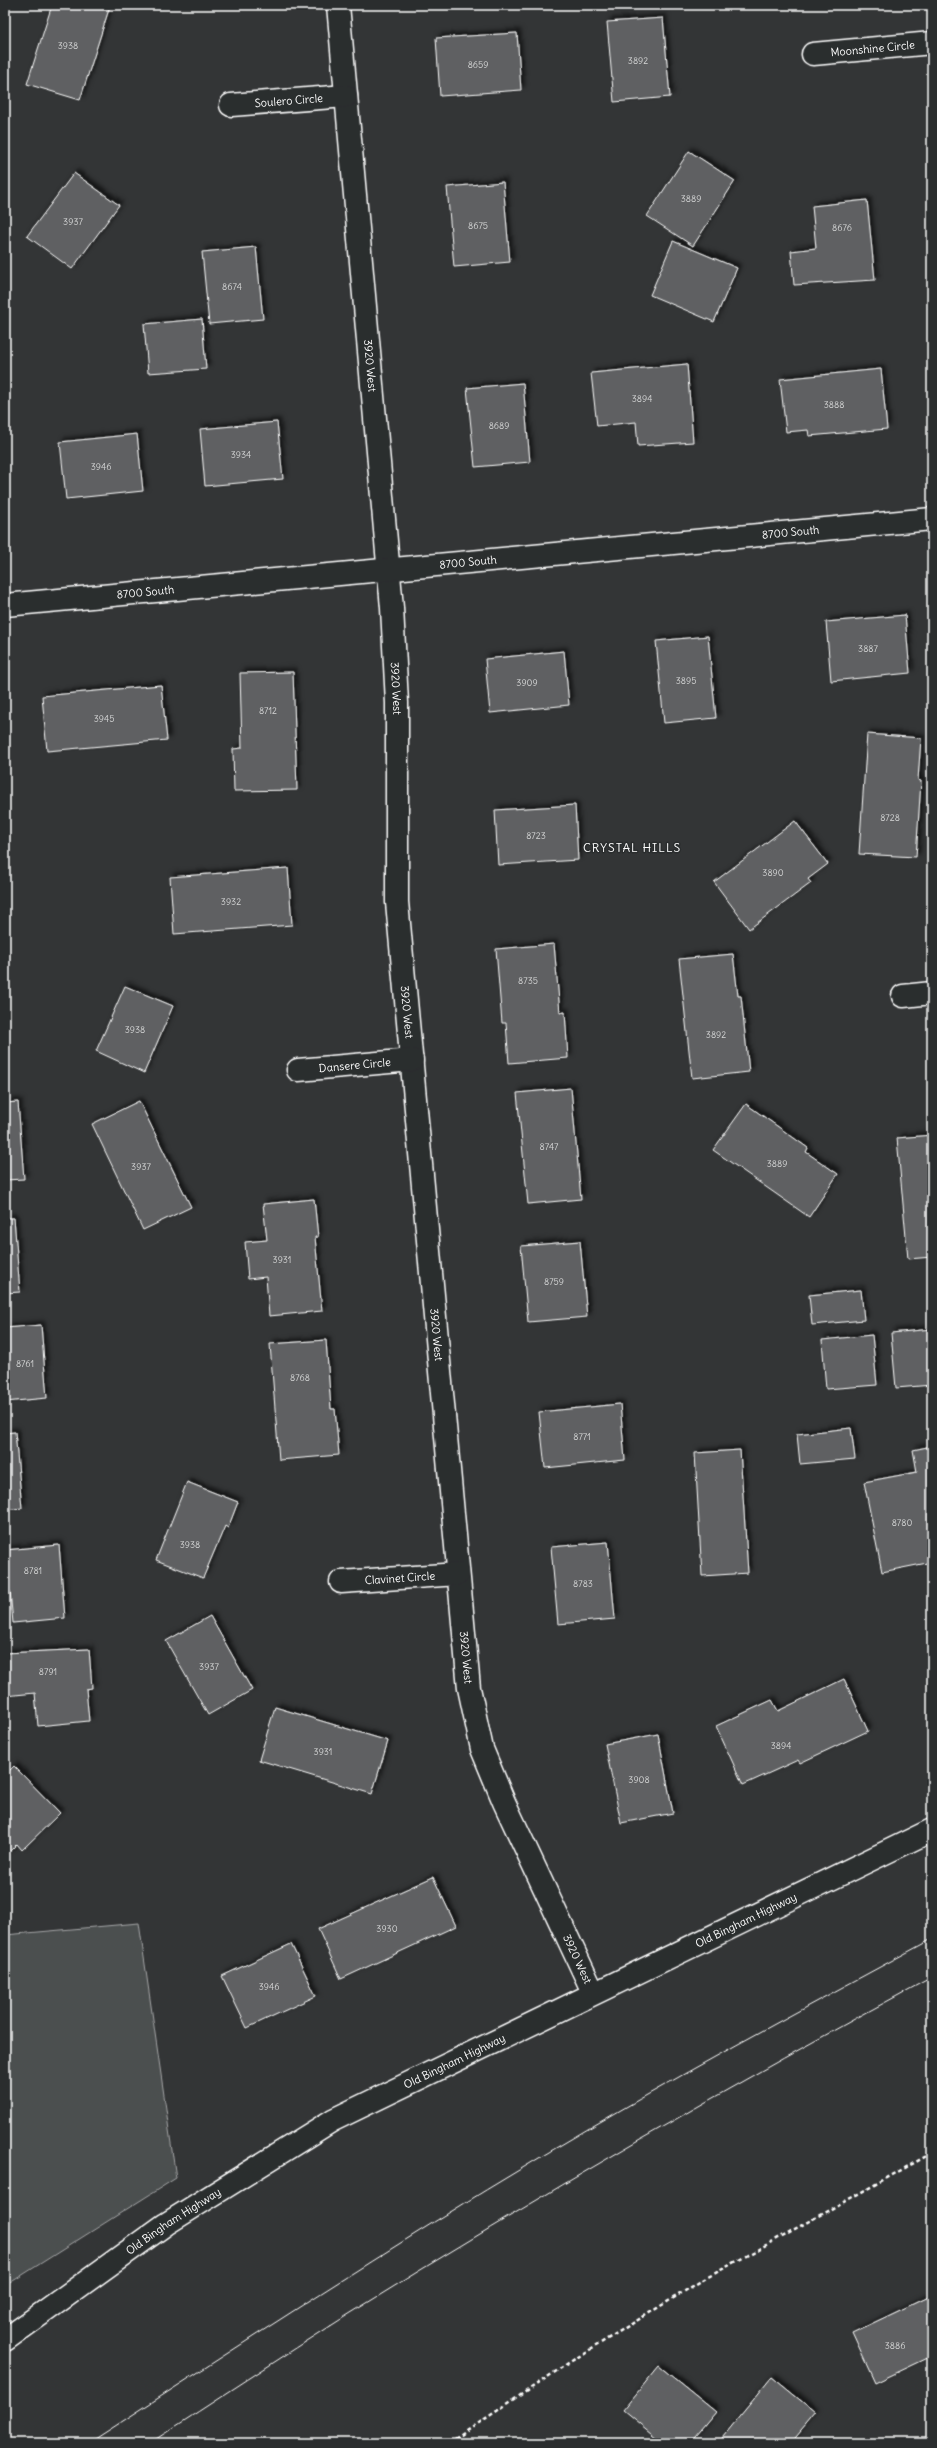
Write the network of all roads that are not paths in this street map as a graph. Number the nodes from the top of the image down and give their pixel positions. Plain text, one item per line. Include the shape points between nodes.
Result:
1 (338, 5) edge
2 (932, 43) edge
3 (813, 54) dead end
4 (346, 96) junction
5 (231, 105) dead end
6 (932, 519) edge
7 (388, 569) junction
8 (5, 605) edge
9 (932, 993) edge
10 (903, 996) dead end
11 (412, 1060) junction
12 (298, 1070) dead end
13 (458, 1574) junction
14 (341, 1582) dead end
15 (932, 1830) edge
16 (593, 1992) junction
17 (5, 2340) edge

1 - 4 street, 3920 West
2 - 3 street, Moonshine Circle
4 - 5 street, Soulero Circle
4 - 7 street, 3920 West
6 - 7 street, 8700 South
7 - 8 street, 8700 South
7 - 11 street, 3920 West via 397,703 397,902
9 - 10 street
11 - 12 street, Dansere Circle
11 - 13 street, 3920 West
13 - 14 street, Clavinet Circle
13 - 16 street, 3920 West via 469,1688 482,1749 504,1802
15 - 16 street, Old Bingham Highway
16 - 17 street, Old Bingham Highway via 397,2087 301,2138 166,2224

